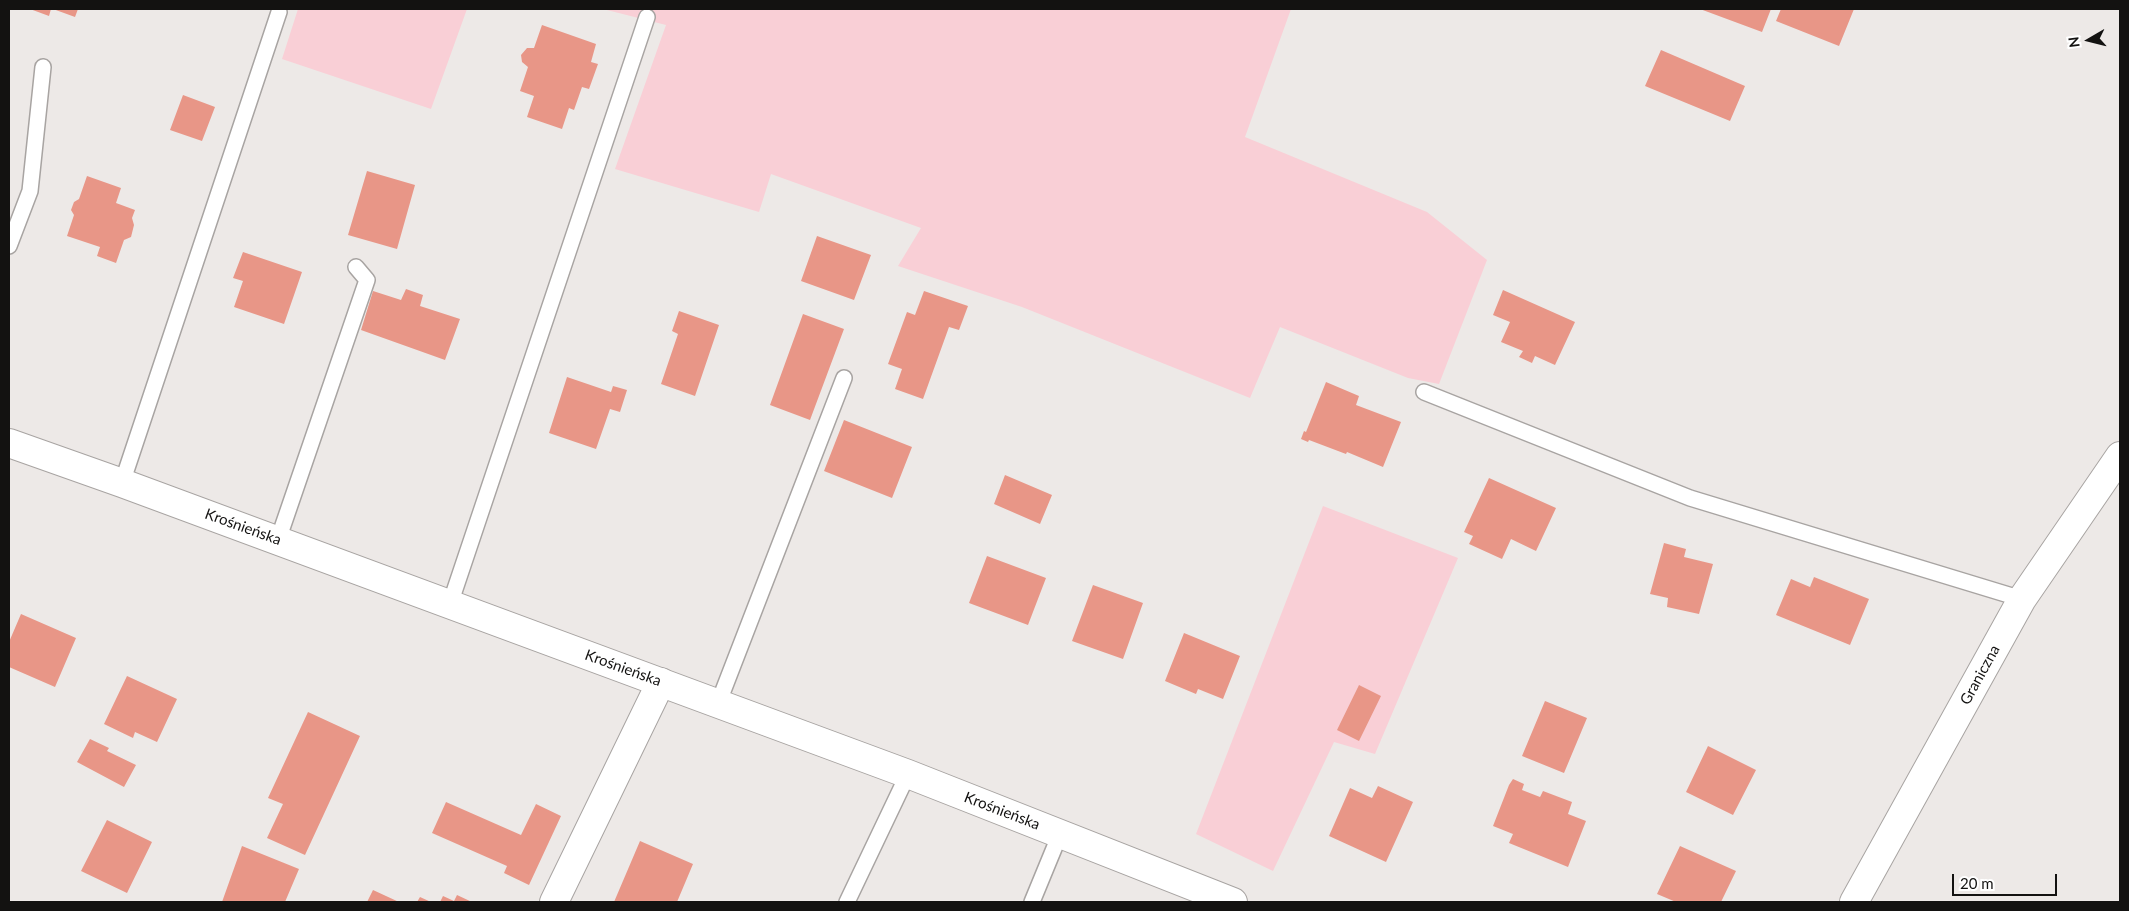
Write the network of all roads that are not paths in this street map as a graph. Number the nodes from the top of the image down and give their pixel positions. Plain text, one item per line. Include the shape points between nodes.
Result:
1 (279, 12) dead end
2 (647, 17) dead end
3 (43, 67) dead end
4 (9, 246) edge
5 (356, 267) dead end
6 (844, 378) dead end
7 (1424, 392) dead end
8 (9, 444) edge
9 (2120, 456) edge
10 (122, 483) junction
11 (278, 540) junction
12 (2022, 599) junction
13 (450, 604) junction
14 (661, 682) junction
15 (718, 704) junction
16 (908, 774) junction
17 (1060, 834) junction
18 (554, 902) edge
19 (847, 902) edge
20 (1032, 902) edge
21 (1233, 902) edge
22 (1854, 902) edge

1 - 10 lane
2 - 13 lane
3 - 4 lane via 30,191
5 - 11 lane via 367,280
6 - 15 lane
7 - 12 lane via 1690,498
8 - 10 main road, Krośnieńska
9 - 12 main road, Graniczna
10 - 11 main road, Krośnieńska
11 - 13 main road, Krośnieńska
12 - 22 main road, Graniczna
13 - 14 main road, Krośnieńska
14 - 15 main road, Krośnieńska
14 - 18 main road
15 - 16 main road, Krośnieńska
16 - 17 main road, Krośnieńska
16 - 19 lane
17 - 20 lane
17 - 21 main road, Krośnieńska

